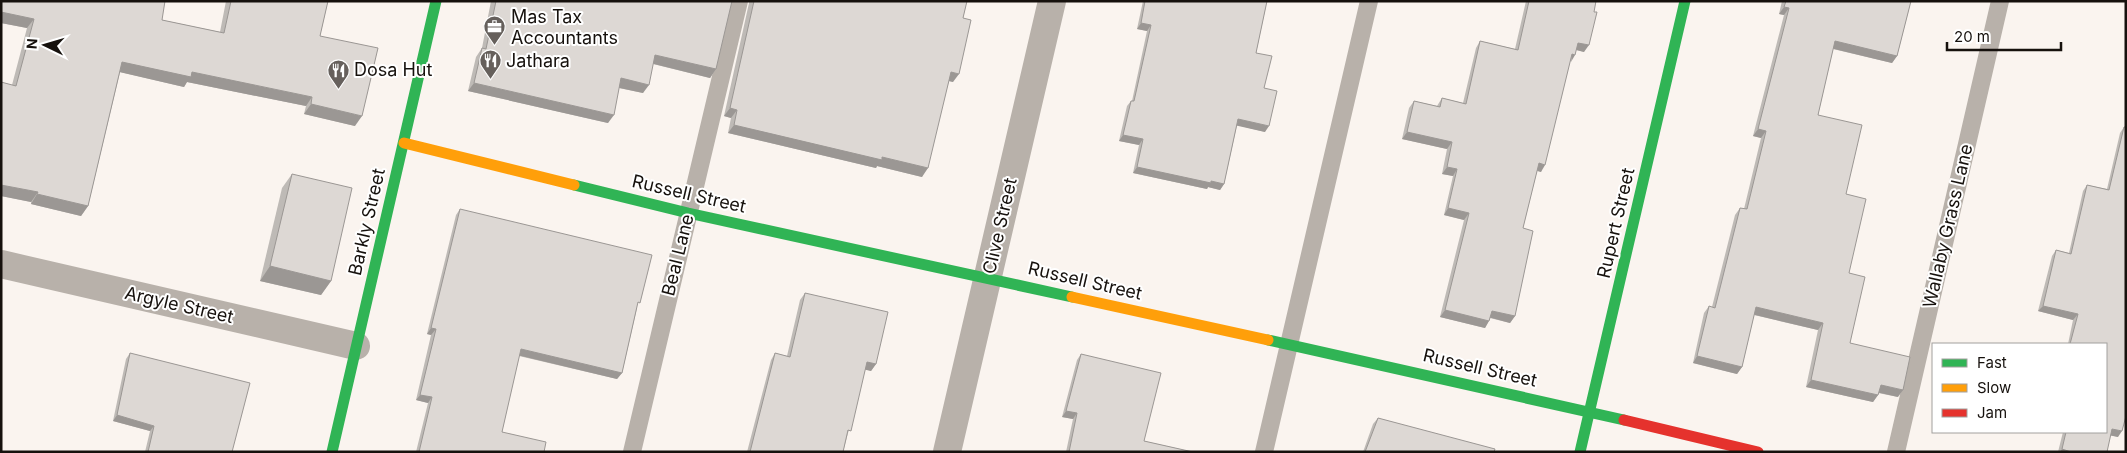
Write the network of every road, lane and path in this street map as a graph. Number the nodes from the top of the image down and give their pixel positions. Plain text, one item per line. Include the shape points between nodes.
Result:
1 (436, 1) edge
2 (739, 1) edge
3 (1052, 1) edge
4 (1369, 1) edge
5 (1685, 1) edge
6 (2000, 1) edge
7 (404, 143) junction
8 (688, 213) junction
9 (1, 264) edge
10 (987, 277) junction
11 (1290, 344) junction
12 (356, 346) junction
13 (1590, 412) junction
14 (332, 452) edge
15 (632, 452) edge
16 (947, 452) edge
17 (1264, 452) edge
18 (1580, 452) edge
19 (1758, 452) edge
20 (1896, 452) edge

1 - 7 street, Barkly Street
2 - 8 lane, Beal Lane
3 - 10 street, Clive Street
4 - 11 lane
5 - 13 street, Rupert Street
6 - 20 lane, Wallaby Grass Lane
7 - 8 street, Russell Street
7 - 12 street, Barkly Street
8 - 10 street, Russell Street
8 - 15 lane, Beal Lane
9 - 12 street, Argyle Street
10 - 11 street, Russell Street
10 - 16 street, Clive Street
11 - 13 street, Russell Street
11 - 17 lane
12 - 14 street, Barkly Street
13 - 18 street, Rupert Street
13 - 19 street, Russell Street

